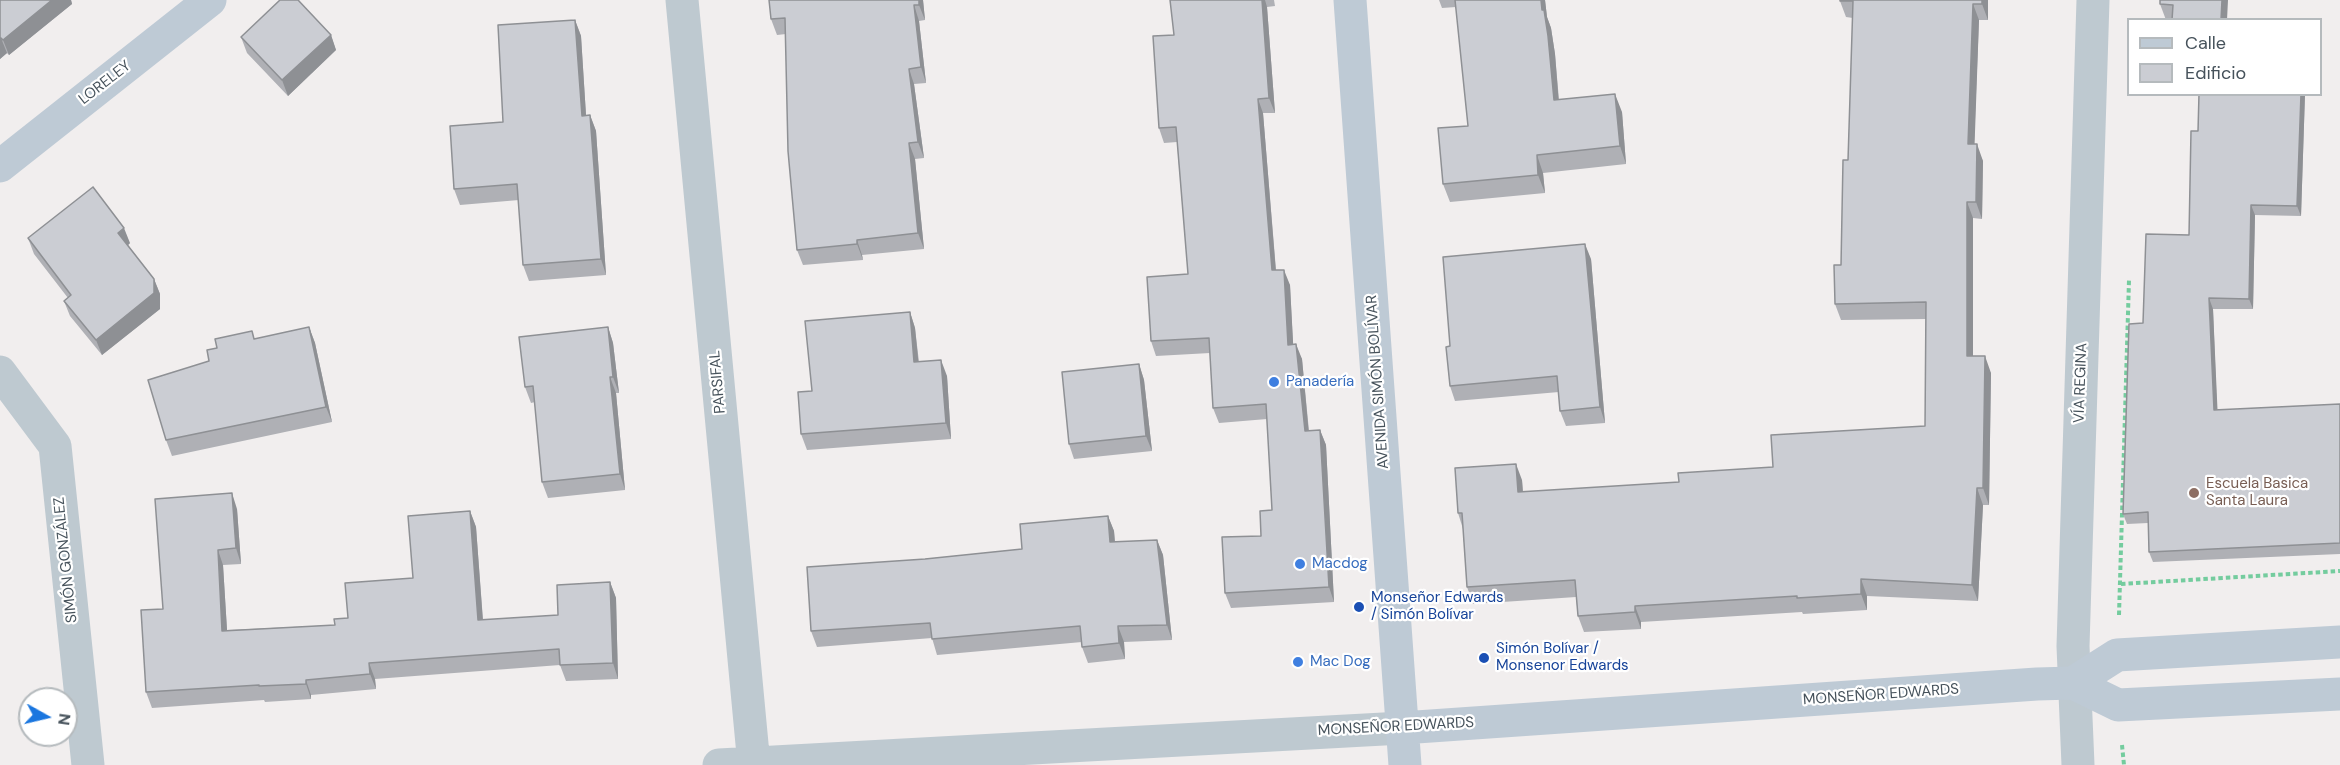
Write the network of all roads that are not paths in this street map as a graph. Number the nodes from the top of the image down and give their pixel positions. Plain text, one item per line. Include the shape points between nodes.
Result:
1 (210, 0) edge
2 (681, 0) edge
3 (1350, 0) edge
4 (2093, 0) edge
5 (0, 166) edge
6 (0, 372) edge
7 (2340, 642) edge
8 (2073, 683) junction
9 (2340, 694) edge
10 (1402, 728) junction
11 (754, 764) edge
12 (88, 765) edge
13 (719, 765) edge
14 (1405, 765) edge
15 (2078, 765) edge

1 - 5 street, LORELEY
2 - 11 street, PARSIFAL
3 - 10 street, AVENIDA SIMÓN BOLÍVAR
4 - 8 street, VÍA REGINA
6 - 12 street, SIMÓN GONZÁLEZ via 55,446
7 - 8 street, MONSEÑOR EDWARDS via 2117,655
8 - 9 street, MONSEÑOR EDWARDS via 2118,705
8 - 10 street, MONSEÑOR EDWARDS
8 - 15 street, VÍA REGINA
10 - 11 street, MONSEÑOR EDWARDS
10 - 14 street, AVENIDA SIMÓN BOLÍVAR
11 - 13 street, MONSEÑOR EDWARDS

